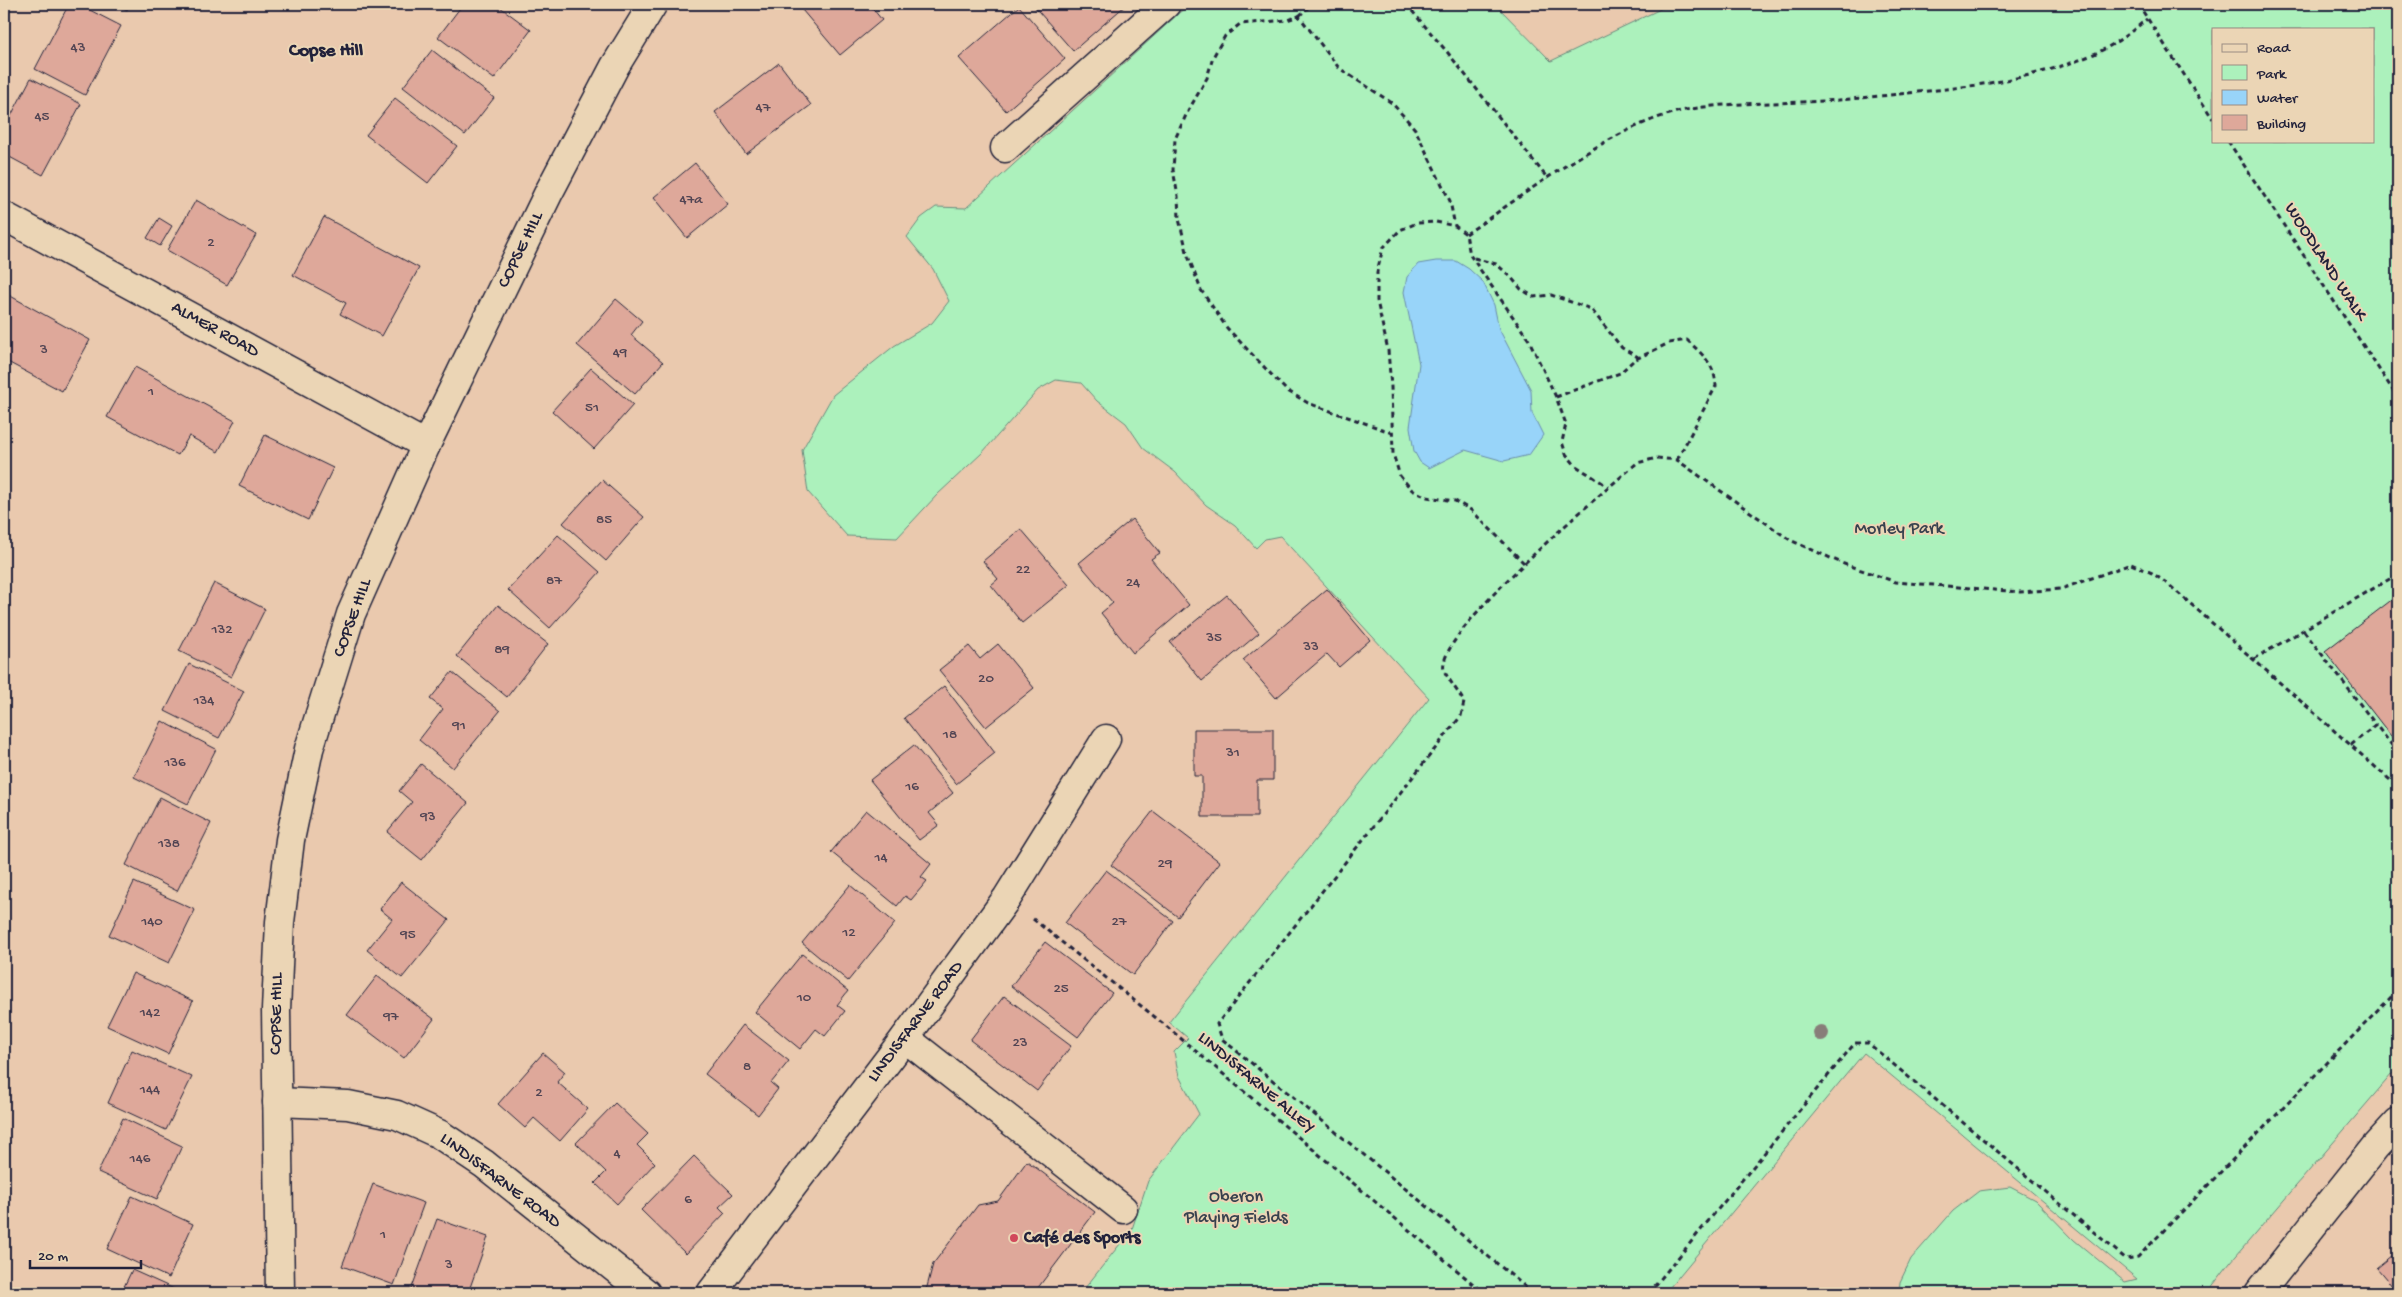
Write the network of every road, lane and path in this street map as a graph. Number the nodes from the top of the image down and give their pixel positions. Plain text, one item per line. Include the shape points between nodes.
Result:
1 (653, 4) edge
2 (1166, 4) edge
3 (1312, 4) edge
4 (1406, 4) edge
5 (2138, 4) edge
6 (1299, 16) junction
7 (2147, 19) junction
8 (2212, 117) edge
9 (2229, 142) edge
10 (1005, 148) dead end
11 (1548, 179) junction
12 (4, 216) edge
13 (1455, 226) junction
14 (1466, 234) junction
15 (1473, 258) junction
16 (1639, 358) junction
17 (1556, 398) junction
18 (2398, 398) edge
19 (1393, 433) junction
20 (426, 445) junction
21 (1677, 460) junction
22 (1609, 487) junction
23 (1524, 563) junction
24 (2398, 574) edge
25 (2304, 631) junction
26 (2254, 659) junction
27 (2376, 725) junction
28 (1106, 739) dead end
29 (2351, 745) junction
30 (2398, 753) edge
31 (2398, 787) edge
32 (1007, 898) junction
33 (2398, 990) edge
34 (905, 1038) junction
35 (278, 1102) junction
36 (2398, 1122) edge
37 (1123, 1209) dead end
38 (280, 1293) edge
39 (646, 1293) edge
40 (711, 1293) edge
41 (1484, 1293) edge
42 (1533, 1293) edge
43 (1649, 1293) edge
44 (2259, 1293) edge

1 - 20 street, COPSE HILL via 615,66 549,192
2 - 10 street
3 - 6 path
4 - 11 path
5 - 7 path
6 - 13 path via 1339,68 1392,103 1415,129 1450,201
6 - 19 path via 1240,24 1221,43 1213,57 1208,78 1175,139 1173,170 1179,219 1201,290 1228,328 1286,390 1308,403
7 - 8 path
7 - 11 path via 2095,54 2042,72 1986,85 1828,101 1712,107 1666,114 1612,138
9 - 18 path, WOODLAND WALK
11 - 14 path
12 - 20 street, ALMER ROAD
13 - 14 path
13 - 19 path via 1417,223 1400,230 1383,248 1377,272 1377,301 1388,350
14 - 15 path
15 - 16 path via 1496,264 1534,297 1551,295 1591,309 1622,348
15 - 17 path via 1529,340
16 - 17 path via 1620,373
16 - 21 path via 1669,343 1687,340 1715,372 1716,386
17 - 22 path via 1566,424 1562,442 1566,454 1576,466
19 - 23 path via 1393,454 1400,476 1412,490 1427,497 1455,501 1471,510
20 - 35 street, COPSE HILL via 351,614 309,749 290,840 280,922 276,1010
21 - 22 path via 1657,458 1637,463
21 - 26 path via 1790,540 1896,582 2020,592 2061,589 2131,564 2168,584
22 - 23 path
23 - 42 path via 1454,638 1444,659 1444,670 1464,702 1461,716 1217,1024 1222,1039
24 - 25 path
25 - 26 path
25 - 27 path
26 - 29 path
27 - 29 path
27 - 30 path
28 - 32 street, LINDISFARNE ROAD
29 - 31 path
32 - 34 street, LINDISFARNE ROAD
32 - 41 path, LINDISFARNE ALLEY via 1174,1032
33 - 43 path via 2138,1257 2126,1259 1868,1042 1855,1043
34 - 37 street
34 - 40 street, LINDISFARNE ROAD
35 - 38 street, COPSE HILL
35 - 39 street, LINDISFARNE ROAD via 348,1105 397,1115 439,1134 484,1164
36 - 44 street

